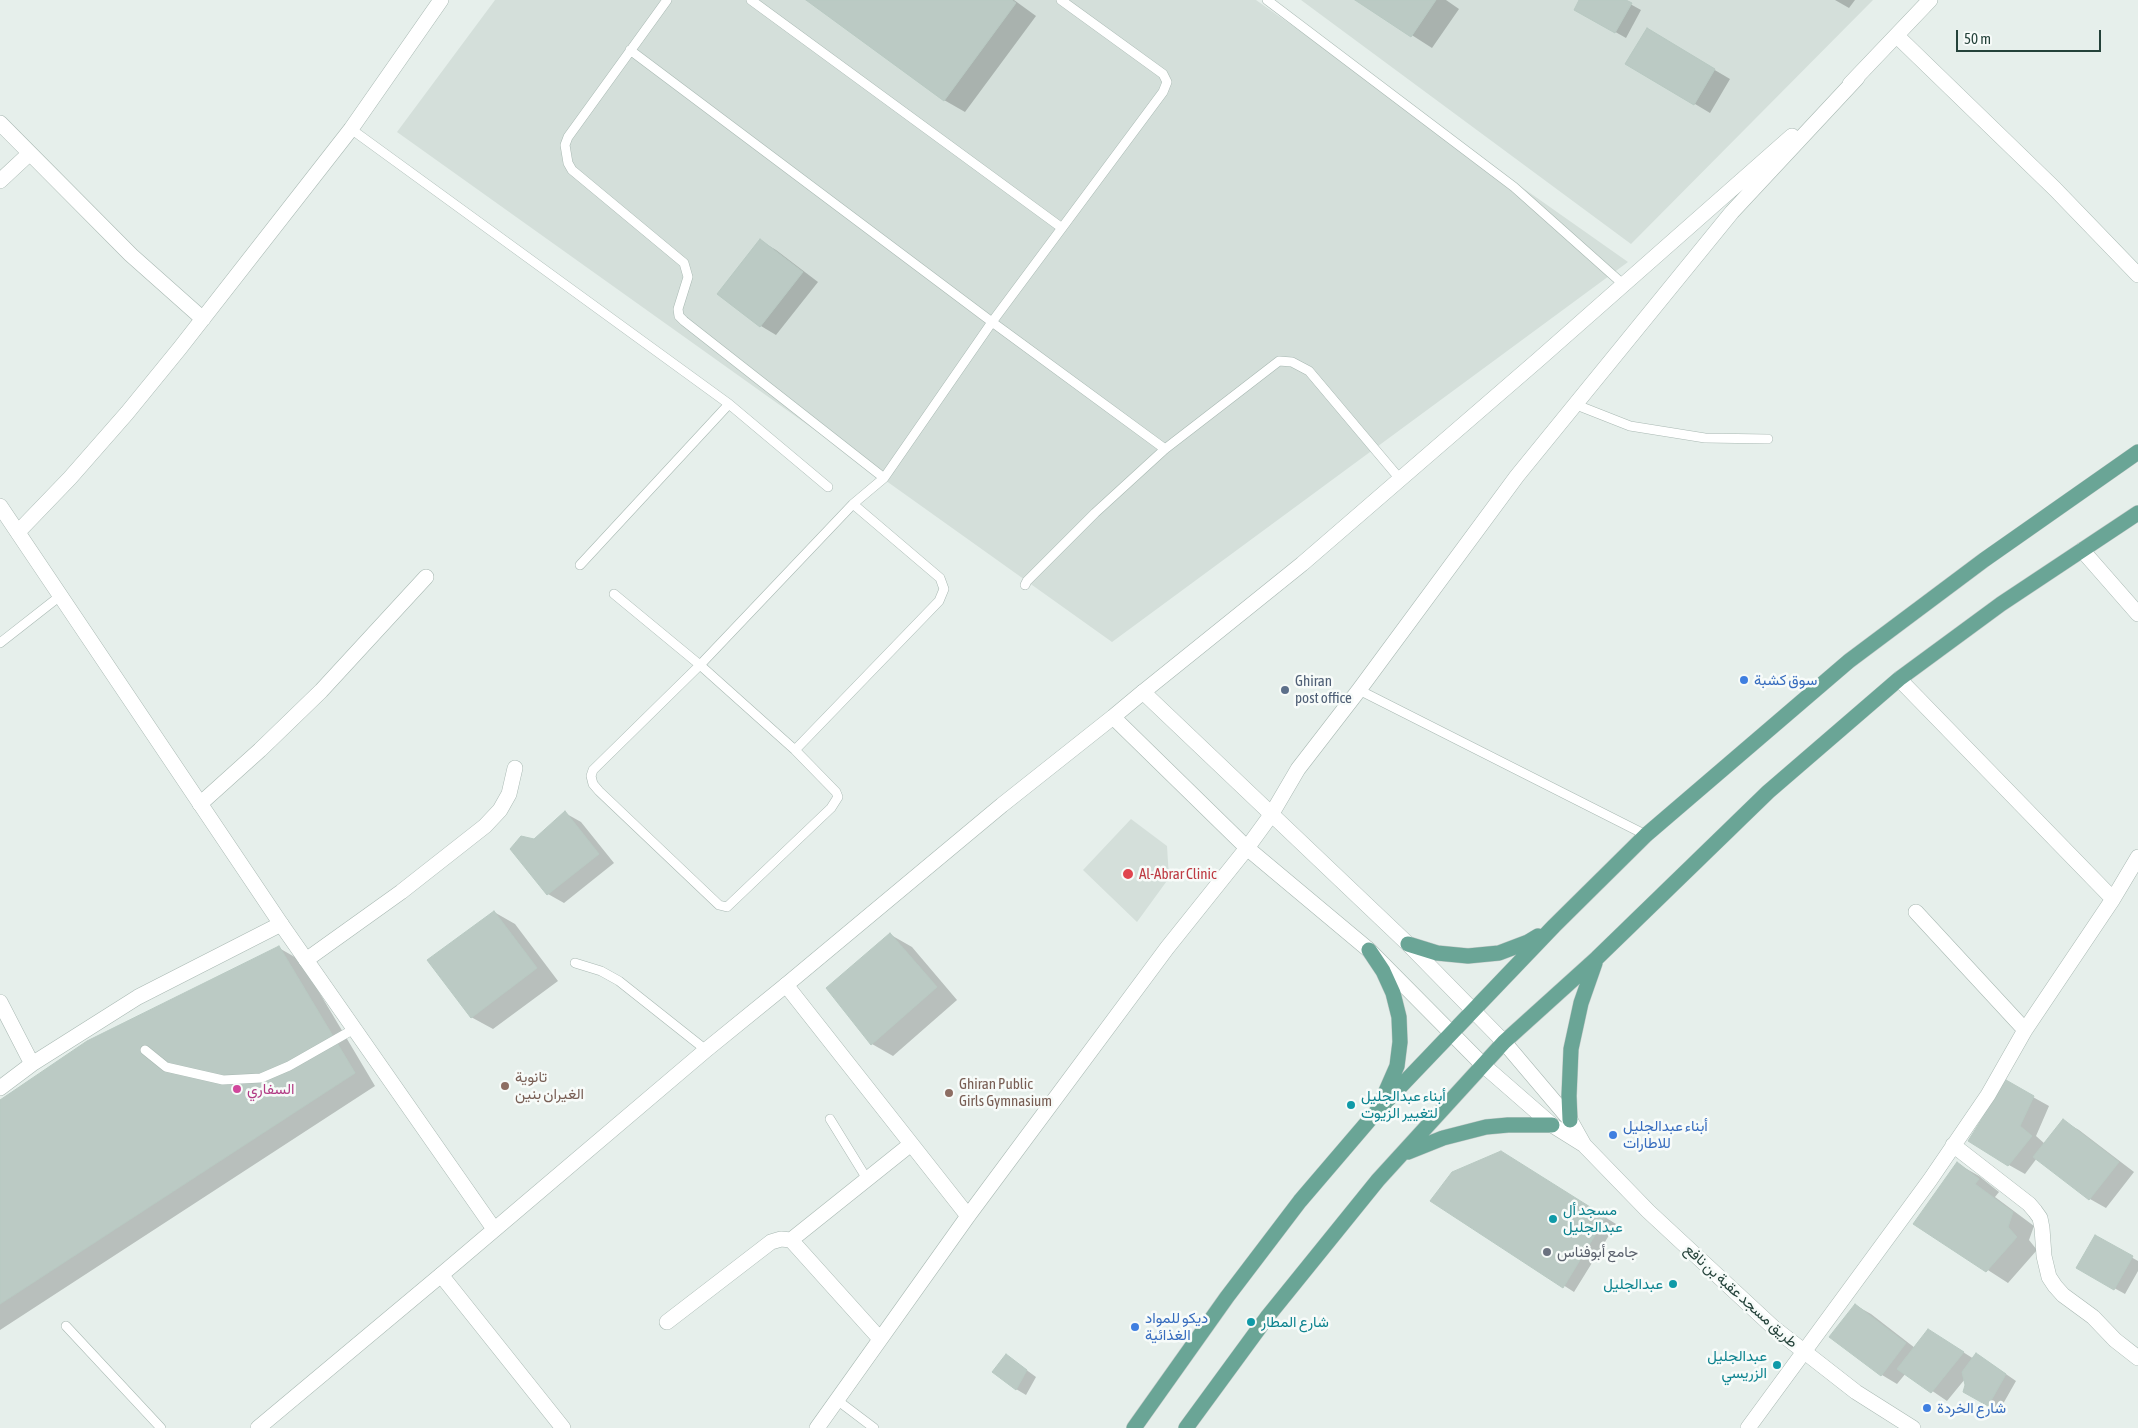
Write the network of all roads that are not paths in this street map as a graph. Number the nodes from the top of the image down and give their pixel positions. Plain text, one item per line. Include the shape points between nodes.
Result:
1 (441, 0) edge
2 (667, 0) edge
3 (751, 0) edge
4 (1061, 0) edge
5 (1267, 0) edge
6 (1930, 0) edge
7 (1897, 36) junction
8 (630, 50) junction
9 (1857, 78) junction
10 (0, 123) edge
11 (351, 129) junction
12 (30, 153) junction
13 (0, 181) edge
14 (1062, 228) junction
15 (2138, 275) edge
16 (1624, 285) junction
17 (202, 319) junction
18 (992, 322) junction
19 (730, 404) junction
20 (1574, 404) junction
21 (1768, 439) dead end
22 (1165, 450) junction
23 (2138, 452) edge
24 (884, 478) junction
25 (1400, 480) junction
26 (828, 487) dead end
27 (853, 504) junction
28 (0, 506) edge
29 (2138, 513) edge
30 (18, 532) junction
31 (2082, 550) junction
32 (580, 565) dead end
33 (426, 576) dead end
34 (1025, 585) dead end
35 (614, 594) dead end
36 (60, 596) junction
37 (2138, 614) edge
38 (0, 643) edge
39 (700, 665) junction
40 (1899, 679) junction
41 (1359, 690) junction
42 (1143, 692) junction
43 (1113, 718) junction
44 (795, 750) junction
45 (515, 768) dead end
46 (200, 804) junction
47 (1272, 814) junction
48 (1646, 836) junction
49 (1247, 848) junction
50 (2138, 858) edge
51 (2113, 899) junction
52 (1916, 912) dead end
53 (281, 924) junction
54 (1554, 926) junction
55 (1408, 944) junction
56 (1369, 950) junction
57 (1597, 958) junction
58 (306, 960) junction
59 (575, 963) dead end
60 (786, 985) junction
61 (0, 1002) edge
62 (1473, 1011) junction
63 (354, 1029) junction
64 (2025, 1030) junction
65 (1452, 1033) junction
66 (1504, 1042) junction
67 (145, 1050) dead end
68 (706, 1050) junction
69 (32, 1064) junction
70 (1482, 1064) junction
71 (0, 1088) edge
72 (1377, 1111) junction
73 (830, 1119) dead end
74 (1570, 1120) junction
75 (1552, 1125) junction
76 (911, 1144) junction
77 (1584, 1145) junction
78 (1953, 1145) junction
79 (1403, 1154) junction
80 (868, 1179) junction
81 (968, 1216) junction
82 (494, 1229) junction
83 (791, 1240) junction
84 (441, 1275) junction
85 (667, 1322) dead end
86 (66, 1326) dead end
87 (880, 1339) junction
88 (1802, 1352) junction
89 (2138, 1358) edge
90 (836, 1400) junction
91 (161, 1428) edge
92 (258, 1428) edge
93 (563, 1428) edge
94 (817, 1428) edge
95 (874, 1428) edge
96 (1134, 1428) edge
97 (1186, 1428) edge
98 (1748, 1428) edge
99 (1913, 1428) edge

1 - 11 street
2 - 8 lane
3 - 14 lane
4 - 14 lane via 1163,74 1167,82 1163,92
5 - 16 lane via 1514,187
6 - 7 street
7 - 9 street
7 - 15 street via 2056,189
8 - 18 lane
8 - 24 lane via 568,137 565,153 572,170 684,263 688,277 678,309 684,321
9 - 16 street
9 - 20 street via 1732,212
10 - 12 street
11 - 17 street
11 - 19 lane
12 - 13 street
12 - 17 street via 131,255
14 - 18 lane
16 - 25 street
17 - 30 street via 127,413
18 - 22 lane
18 - 24 lane
19 - 26 lane
19 - 32 lane
20 - 21 lane via 1630,426 1705,438
20 - 41 street
22 - 25 lane via 1279,361 1292,362 1309,371
22 - 34 lane via 1095,513
23 - 48 main road via 1848,661
24 - 27 lane
25 - 42 street
27 - 39 lane
27 - 44 lane via 940,578 944,589 942,596 895,648
28 - 30 street
29 - 31 main road
30 - 36 street
31 - 37 street
31 - 40 main road via 2001,604
33 - 46 street via 320,691
35 - 39 lane
36 - 38 lane
36 - 46 street
39 - 44 lane
39 - 44 lane via 593,770 591,776 599,791 721,907 731,904 836,803 836,792
40 - 51 street
40 - 57 main road via 1768,792
41 - 47 street via 1298,769
41 - 48 lane
42 - 43 street
42 - 47 street, طريق مسجد عقبة بن نافع
43 - 49 street, طريق مسجد عقبة بن نافع
43 - 60 street via 1002,804
45 - 58 street via 509,794 485,826
46 - 53 street
47 - 49 street
47 - 55 street, طريق مسجد عقبة بن نافع
48 - 54 main road
49 - 56 street, طريق مسجد عقبة بن نافع
49 - 81 street via 1168,948
50 - 51 street
51 - 64 street
52 - 64 street
53 - 58 street
53 - 69 street via 138,997
54 - 55 main road via 1528,942 1491,954 1437,953
54 - 62 main road
55 - 62 street, طريق مسجد عقبة بن نافع
56 - 65 street, طريق مسجد عقبة بن نافع
56 - 72 main road via 1393,993 1399,1017 1397,1066
57 - 66 main road
57 - 74 main road via 1575,1025 1569,1072
58 - 63 street
59 - 68 lane via 619,981
60 - 68 street
60 - 76 street
61 - 69 street
62 - 65 main road
62 - 66 street, طريق مسجد عقبة بن نافع
63 - 67 lane via 261,1078 223,1080 166,1067
63 - 82 street
64 - 78 street via 1988,1095
65 - 70 street, طريق مسجد عقبة بن نافع
65 - 72 main road
66 - 70 main road
66 - 74 street, طريق مسجد عقبة بن نافع
68 - 82 street
69 - 71 street
70 - 75 street, طريق مسجد عقبة بن نافع
70 - 79 main road
72 - 96 main road via 1300,1201
73 - 80 lane
74 - 77 street, طريق مسجد عقبة بن نافع
75 - 77 street, طريق مسجد عقبة بن نافع
75 - 79 main road via 1486,1127 1443,1138
76 - 80 street
76 - 81 street
77 - 88 street, طريق مسجد عقبة بن نافع via 1720,1280
78 - 88 street
78 - 89 street via 2035,1210 2041,1223 2044,1256 2055,1286
79 - 97 main road via 1378,1180 1268,1316
80 - 83 street
81 - 87 street
82 - 84 street
83 - 85 street via 771,1242
83 - 87 street
84 - 92 street
84 - 93 street
86 - 91 lane
87 - 90 street
88 - 98 street
88 - 99 street, طريق مسجد عقبة بن نافع
90 - 94 street
90 - 95 lane

